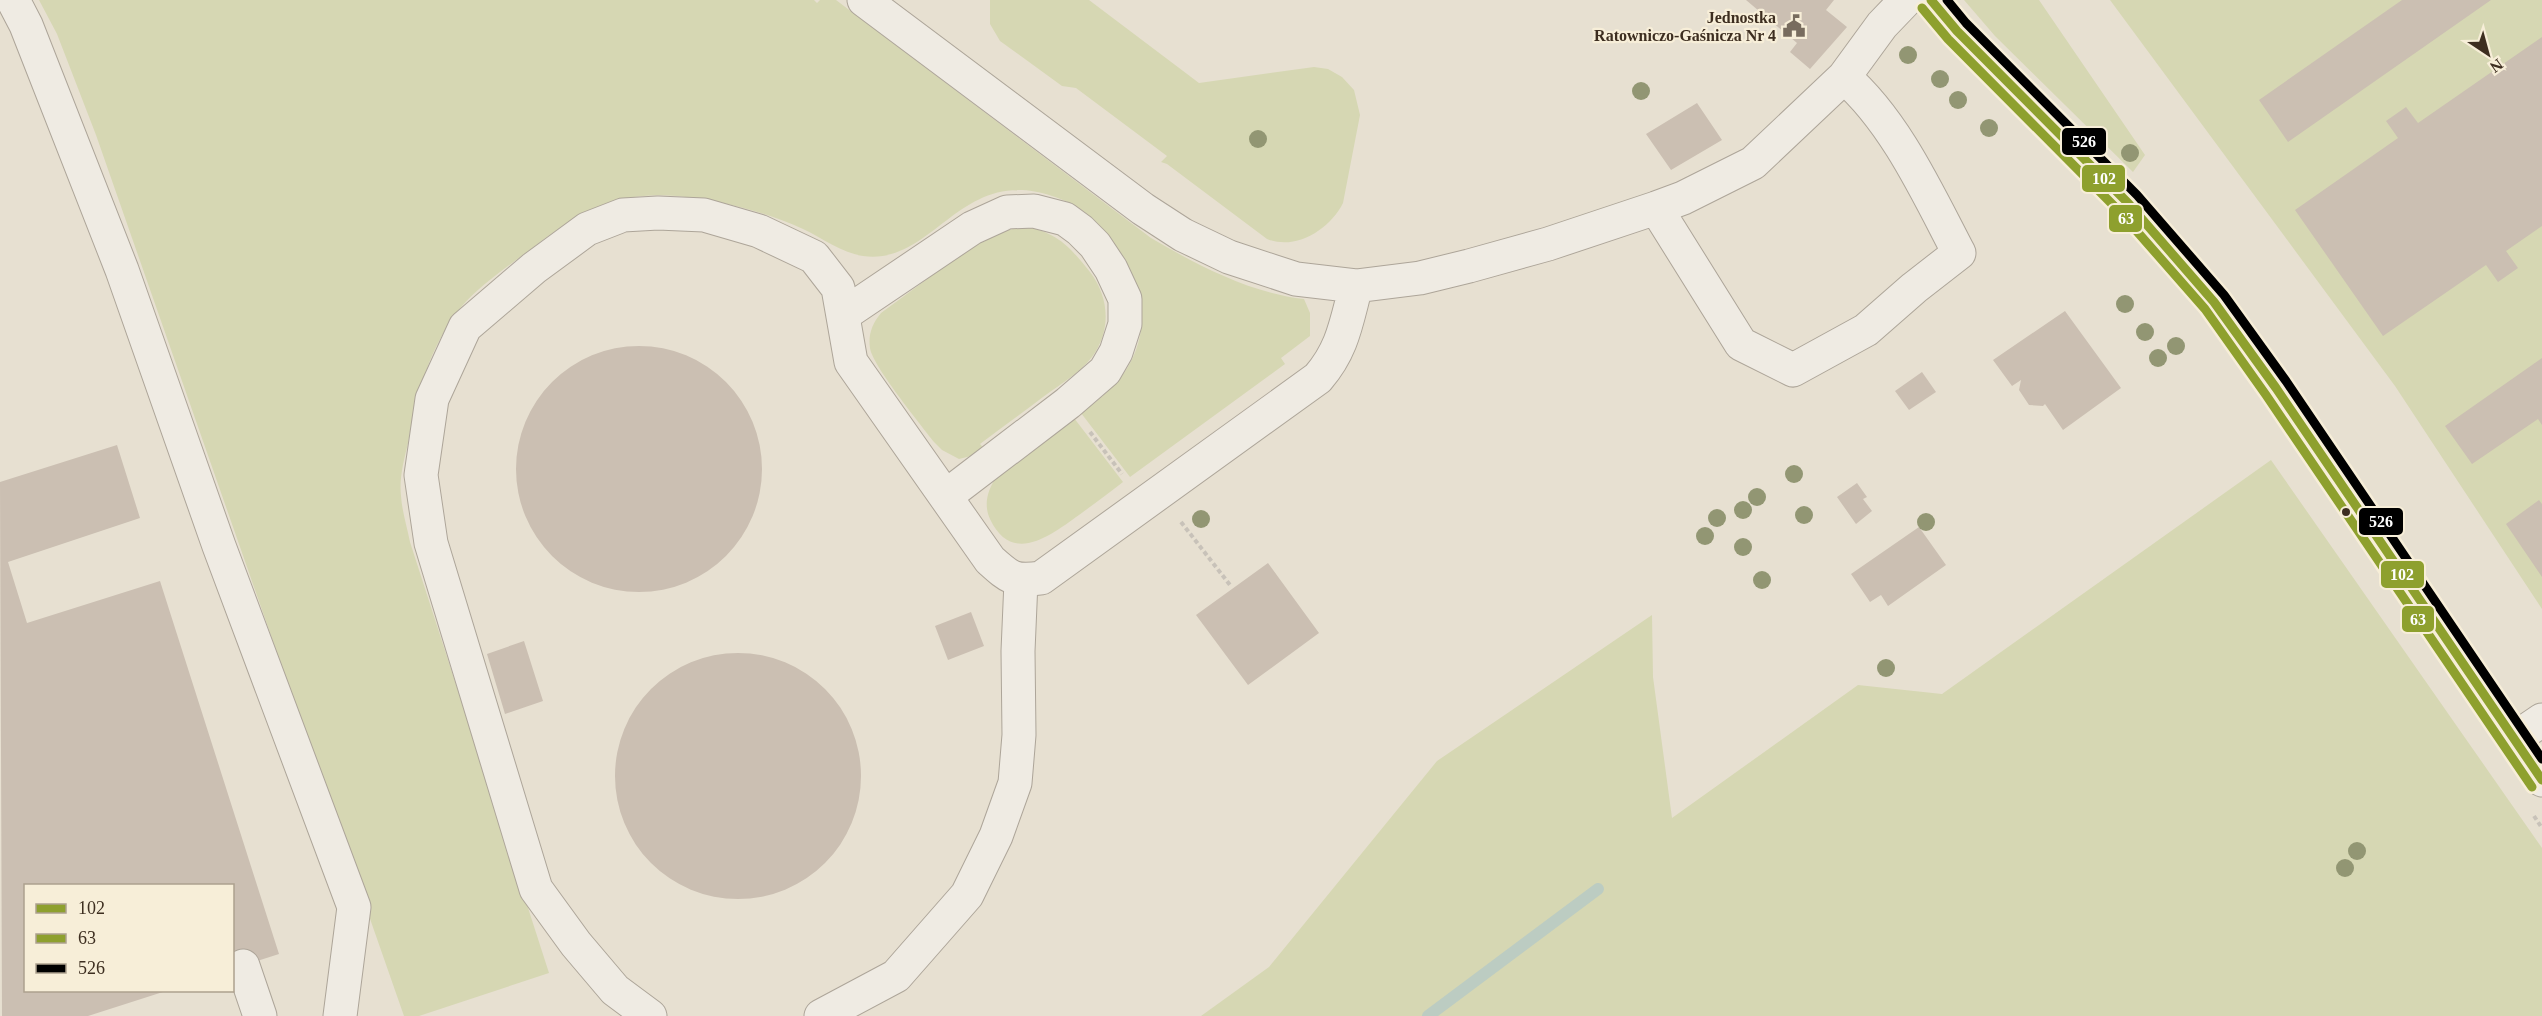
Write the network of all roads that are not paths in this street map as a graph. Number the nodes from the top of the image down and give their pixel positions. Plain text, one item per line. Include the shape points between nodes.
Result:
1 (13, 0) edge
2 (864, 0) edge
3 (1906, 0) edge
4 (1931, 0) edge
5 (1844, 77) junction
6 (1656, 208) junction
7 (1356, 286) junction
8 (843, 315) junction
9 (946, 496) junction
10 (1022, 581) junction
11 (2542, 720) edge
12 (2514, 739) junction
13 (2542, 780) edge
14 (243, 966) dead end
15 (260, 1016) edge
16 (340, 1016) edge
17 (650, 1016) edge
18 (821, 1016) edge

1 - 16 street via 122,270 219,546 354,907
2 - 7 street via 1183,235 1229,257 1296,279
3 - 5 street via 1882,25
4 - 12 street via 2149,225 2214,302 2276,387
5 - 6 street via 1753,163
5 - 6 street via 1862,93 1916,169 1959,254 1866,330 1793,370 1741,344
6 - 7 street via 1469,266 1420,278
7 - 10 street via 1341,343 1318,378 1041,578
8 - 9 street via 851,362
8 - 9 street via 972,228 1007,212 1034,211 1065,219 1095,245 1112,269 1125,299 1125,324 1105,371
8 - 17 street via 838,288 813,257 759,231 704,215 623,215 587,229 465,327 432,399 421,475 431,543 536,889 615,990
9 - 10 street via 990,560 1005,574
10 - 18 street via 1015,783 996,836 968,895 896,976
11 - 12 street
12 - 13 street
14 - 15 street

